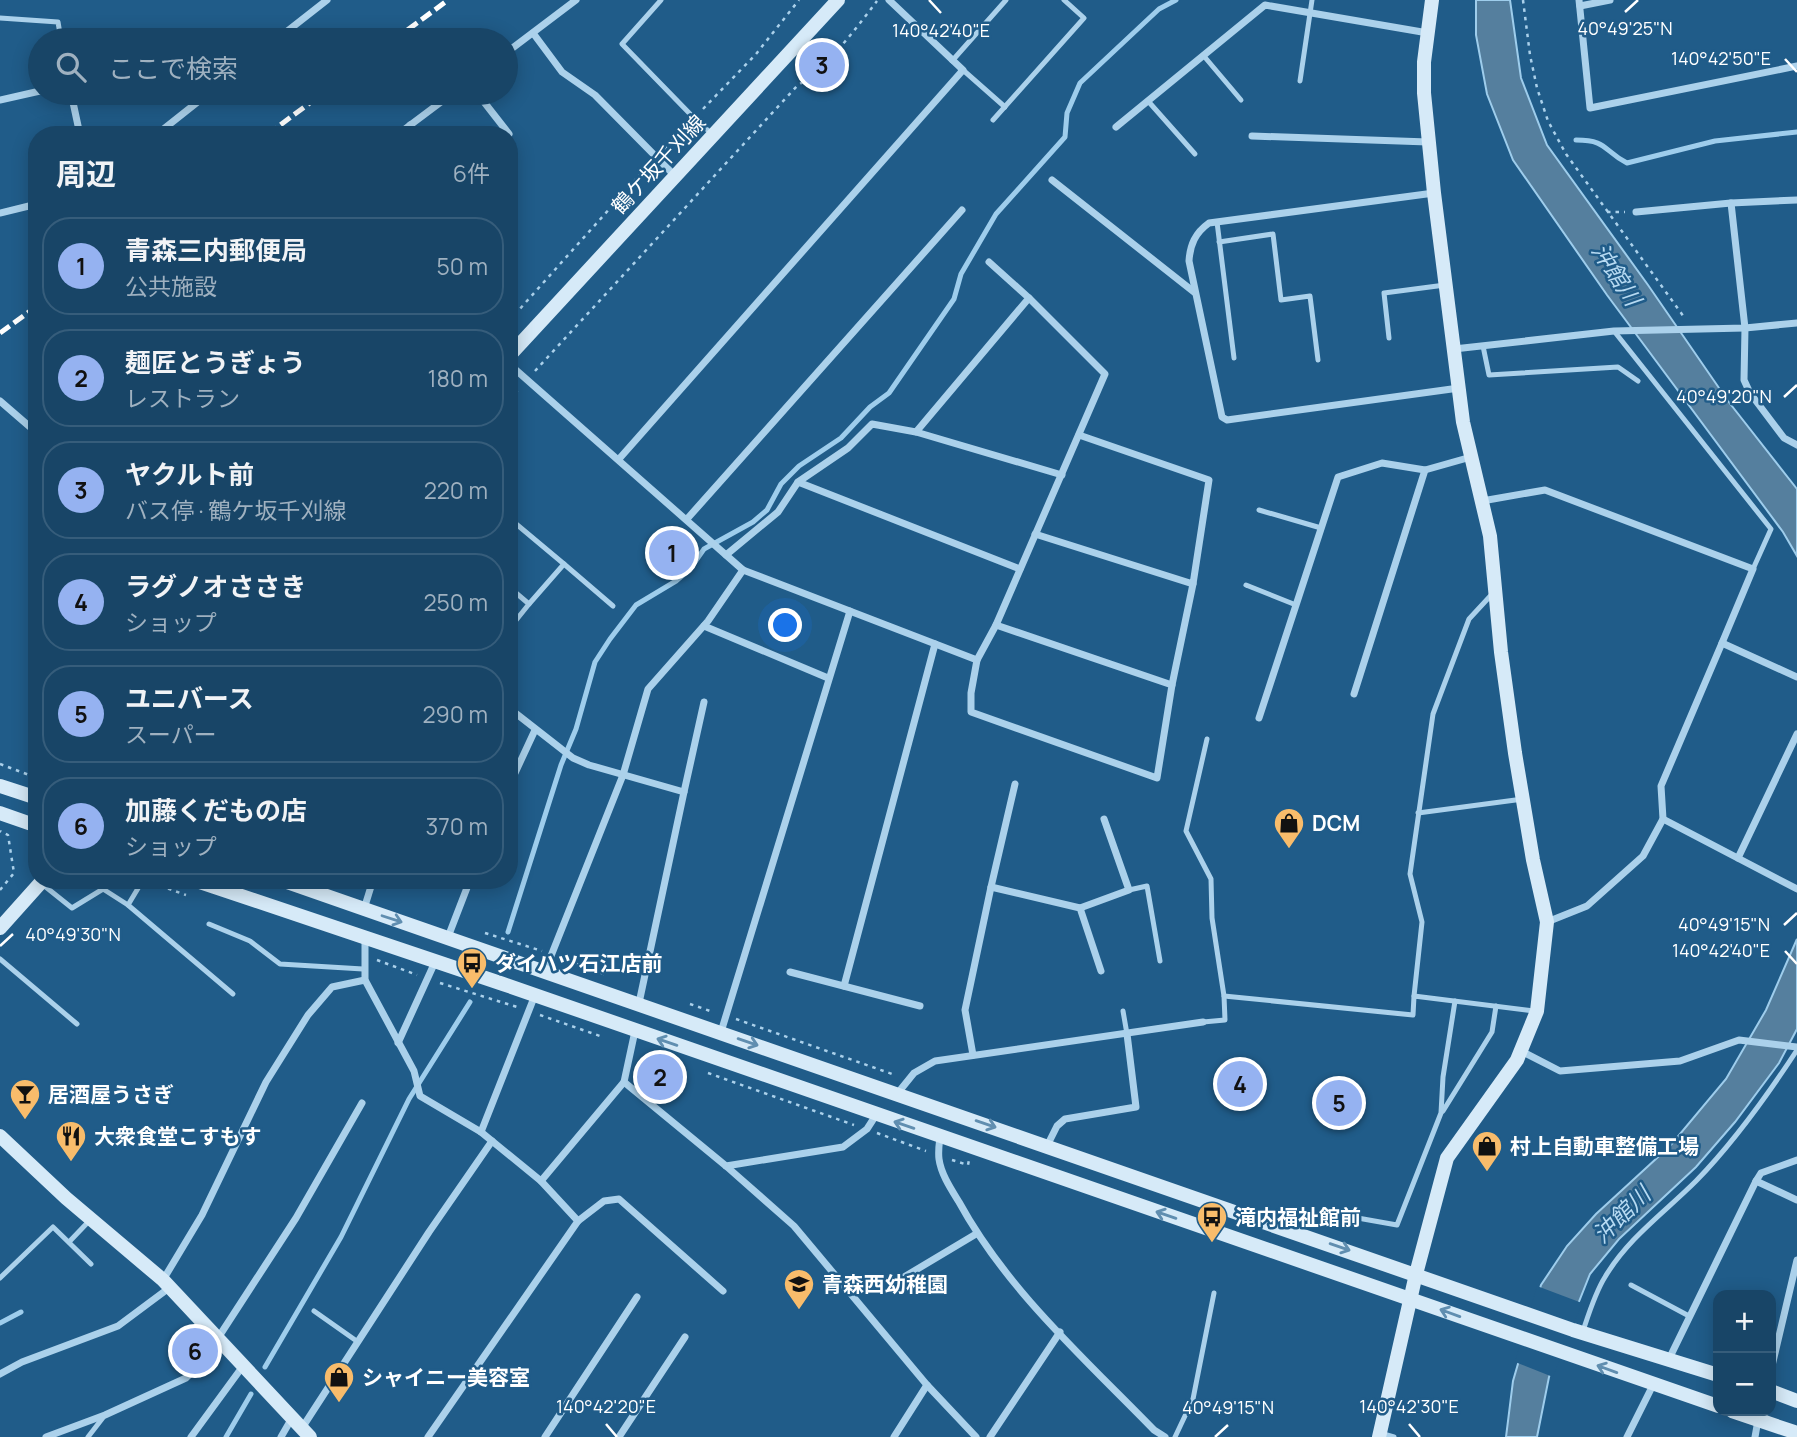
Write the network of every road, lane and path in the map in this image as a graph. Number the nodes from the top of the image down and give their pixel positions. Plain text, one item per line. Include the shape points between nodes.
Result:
1 (327, 0) edge
2 (576, 0) edge
3 (660, 0) edge
4 (838, 0) edge
5 (878, 0) edge
6 (890, 0) edge
7 (1006, 0) edge
8 (1064, 0) edge
9 (1312, 0) edge
10 (1432, 0) edge
11 (1523, 0) edge
12 (1610, 0) edge
13 (1580, 3) edge
14 (1310, 13) junction
15 (0, 19) edge
16 (59, 28) edge
17 (291, 28) edge
18 (533, 33) junction
19 (1428, 33) junction
20 (518, 44) edge
21 (1203, 55) junction
22 (952, 61) junction
23 (1797, 66) edge
24 (963, 70) junction
25 (1300, 81) dead end
26 (28, 94) edge
27 (0, 100) edge
28 (1241, 100) dead end
29 (1147, 101) junction
30 (74, 105) edge
31 (194, 105) edge
32 (437, 105) edge
33 (486, 105) edge
34 (1005, 107) junction
35 (993, 120) dead end
36 (410, 125) edge
37 (78, 126) edge
38 (167, 126) edge
39 (503, 126) edge
40 (1116, 127) dead end
41 (713, 134) junction
42 (1252, 136) dead end
43 (1428, 142) junction
44 (1195, 154) dead end
45 (675, 176) junction
46 (1052, 180) dead end
47 (1434, 193) junction
48 (1797, 200) edge
49 (1731, 203) junction
50 (28, 206) edge
51 (962, 210) dead end
52 (1607, 212) junction
53 (1636, 212) joint
54 (0, 213) edge
55 (1217, 222) junction
56 (1219, 242) junction
57 (989, 262) dead end
58 (1446, 285) junction
59 (1194, 292) junction
60 (1029, 298) junction
61 (1797, 323) edge
62 (1745, 328) junction
63 (1690, 329) junction
64 (1614, 331) junction
65 (1389, 338) dead end
66 (518, 346) edge
67 (1483, 346) junction
68 (1454, 349) junction
69 (1234, 358) dead end
70 (1318, 360) dead end
71 (518, 372) edge
72 (527, 379) junction
73 (1638, 381) dead end
74 (1458, 388) junction
75 (518, 389) edge
76 (0, 401) edge
77 (28, 425) edge
78 (916, 432) junction
79 (1079, 435) junction
80 (1797, 445) edge
81 (1471, 457) junction
82 (619, 459) junction
83 (1424, 470) junction
84 (1062, 475) junction
85 (798, 482) junction
86 (1482, 501) junction
87 (1259, 510) dead end
88 (687, 519) junction
89 (518, 526) edge
90 (1321, 528) junction
91 (1035, 534) junction
92 (726, 555) junction
93 (564, 564) junction
94 (1020, 569) junction
95 (1753, 569) junction
96 (743, 570) junction
97 (1193, 584) junction
98 (1246, 585) dead end
99 (1495, 590) junction
100 (518, 595) edge
101 (529, 604) junction
102 (1296, 605) junction
103 (613, 606) dead end
104 (850, 611) junction
105 (518, 618) edge
106 (996, 625) junction
107 (704, 626) junction
108 (1723, 643) junction
109 (934, 645) junction
110 (977, 660) junction
111 (1797, 677) edge
112 (828, 678) junction
113 (1172, 685) junction
114 (1353, 694) dead end
115 (704, 702) dead end
116 (518, 716) edge
117 (1259, 718) dead end
118 (535, 730) junction
119 (1797, 734) edge
120 (1207, 739) dead end
121 (0, 764) edge
122 (518, 767) edge
123 (28, 775) edge
124 (623, 775) junction
125 (1015, 784) dead end
126 (0, 786) edge
127 (684, 792) junction
128 (28, 795) edge
129 (1522, 799) junction
130 (0, 813) edge
131 (1418, 813) junction
132 (1104, 819) dead end
133 (1663, 819) junction
134 (28, 823) edge
135 (0, 831) edge
136 (1738, 858) junction
137 (990, 887) junction
138 (36, 889) edge
139 (50, 889) edge
140 (103, 889) edge
141 (103, 889) edge
142 (138, 889) edge
143 (169, 889) edge
144 (221, 889) edge
145 (307, 889) edge
146 (370, 889) edge
147 (467, 889) edge
148 (1797, 889) edge
149 (0, 890) edge
150 (1129, 890) junction
151 (195, 898) dead end
152 (128, 905) junction
153 (1080, 908) junction
154 (364, 909) junction
155 (1546, 922) junction
156 (454, 923) junction
157 (209, 924) dead end
158 (0, 928) edge
159 (448, 937) junction
160 (365, 938) junction
161 (551, 954) junction
162 (363, 955) junction
163 (0, 958) edge
164 (435, 961) junction
165 (1160, 961) dead end
166 (363, 969) junction
167 (544, 971) junction
168 (1101, 971) dead end
169 (790, 972) dead end
170 (606, 975) dead end
171 (428, 979) junction
172 (365, 980) junction
173 (844, 986) junction
174 (233, 995) dead end
175 (535, 995) junction
176 (1224, 996) junction
177 (1414, 996) junction
178 (1455, 1001) junction
179 (639, 1003) junction
180 (690, 1004) dead end
181 (920, 1006) dead end
182 (1496, 1006) junction
183 (528, 1011) junction
184 (1123, 1011) dead end
185 (1537, 1011) junction
186 (726, 1016) junction
187 (1203, 1022) joint
188 (77, 1024) dead end
189 (635, 1031) junction
190 (721, 1032) junction
191 (1126, 1034) junction
192 (398, 1043) junction
193 (631, 1046) junction
194 (1795, 1048) edge
195 (1521, 1050) junction
196 (973, 1055) junction
197 (696, 1069) dead end
198 (908, 1080) junction
199 (624, 1082) junction
200 (897, 1094) junction
201 (362, 1103) dead end
202 (1441, 1113) junction
203 (876, 1115) junction
204 (867, 1129) junction
205 (481, 1132) junction
206 (0, 1136) edge
207 (940, 1137) junction
208 (492, 1141) junction
209 (1047, 1146) junction
210 (938, 1156) junction
211 (1797, 1160) edge
212 (968, 1165) dead end
213 (726, 1166) junction
214 (541, 1181) junction
215 (1756, 1181) junction
216 (1797, 1200) edge
217 (1352, 1217) dead end
218 (90, 1219) junction
219 (578, 1220) junction
220 (976, 1234) junction
221 (69, 1242) junction
222 (1797, 1260) edge
223 (91, 1264) dead end
224 (1416, 1273) junction
225 (0, 1278) edge
226 (899, 1280) dead end
227 (166, 1284) junction
228 (1631, 1284) dead end
229 (723, 1291) dead end
230 (1214, 1293) dead end
231 (637, 1297) dead end
232 (1410, 1299) junction
233 (314, 1311) dead end
234 (1689, 1316) junction
235 (1578, 1331) junction
236 (1060, 1332) junction
237 (685, 1338) dead end
238 (220, 1341) junction
239 (358, 1342) junction
240 (1775, 1353) edge
241 (1668, 1360) junction
242 (243, 1366) junction
243 (0, 1374) edge
244 (1713, 1374) edge
245 (927, 1385) junction
246 (1653, 1385) junction
247 (1776, 1393) edge
248 (1797, 1401) edge
249 (1713, 1404) edge
250 (105, 1415) junction
251 (1748, 1416) edge
252 (1758, 1419) junction
253 (301, 1428) edge
254 (1797, 1433) edge
255 (1384, 1436) edge
256 (46, 1437) edge
257 (88, 1437) edge
258 (191, 1437) edge
259 (281, 1437) edge
260 (428, 1437) edge
261 (545, 1437) edge
262 (619, 1437) edge
263 (894, 1437) edge
264 (976, 1437) edge
265 (990, 1437) edge
266 (1166, 1437) edge
267 (1175, 1437) edge
268 (1627, 1437) edge
269 (1755, 1437) edge

1 - 17 street
2 - 18 street
3 - 41 lane via 622,44
4 - 41 street, 鶴ケ坂千刈線
5 - 72 path via 855,31 797,86
6 - 22 street
7 - 22 lane
8 - 34 lane via 1084,18
9 - 14 lane
10 - 19 street
11 - 52 path via 1530,55 1548,121
12 - 13 street
13 - 23 street via 1590,108
14 - 19 street
14 - 21 street via 1265,5
14 - 25 lane
15 - 16 lane via 58,22
18 - 20 street
18 - 45 street via 562,72 596,95
19 - 43 street via 1424,93
21 - 28 lane
21 - 29 street
22 - 24 street
24 - 34 lane
24 - 82 street
26 - 27 street
29 - 40 street
29 - 44 lane
30 - 37 street
31 - 38 street
32 - 36 street
33 - 39 street
34 - 35 lane
41 - 45 street, 鶴ケ坂千刈線
42 - 43 street
43 - 47 street
45 - 66 street, 鶴ケ坂千刈線
46 - 59 street
47 - 55 street
47 - 58 street
48 - 49 street
49 - 53 street
49 - 62 street
50 - 54 street
51 - 88 street
52 - 53 path
52 - 63 path
55 - 56 lane
55 - 59 street via 1202,228 1190,248
56 - 69 lane
56 - 70 lane via 1273,234 1281,300 1310,296
57 - 60 street
58 - 65 lane via 1384,293
58 - 68 street
59 - 74 street via 1222,417 1227,420
60 - 78 street
60 - 79 street via 1105,374
61 - 62 street
62 - 63 street
62 - 80 street via 1744,380 1784,438
63 - 64 street
64 - 67 street
64 - 95 lane via 1771,530
67 - 68 street
67 - 73 lane via 1489,375 1618,367
68 - 74 street
71 - 72 street
72 - 75 path
72 - 82 street
74 - 81 street
76 - 77 street
78 - 84 street
78 - 85 street via 872,424 848,448
79 - 84 street
79 - 97 street via 1209,480
81 - 83 street
81 - 86 street
82 - 88 street
83 - 90 street via 1382,463 1338,477
83 - 114 street
84 - 91 street
85 - 92 street via 778,512
85 - 94 street
86 - 95 street via 1545,490
86 - 99 street
87 - 90 lane
88 - 92 street
89 - 93 lane
90 - 102 street
91 - 94 street
91 - 97 street
92 - 96 street
93 - 101 lane
93 - 103 lane
94 - 106 street
95 - 108 street
96 - 104 street
96 - 107 street
97 - 113 street
98 - 102 lane
99 - 129 street
99 - 131 lane via 1469,619 1433,714
100 - 101 lane
101 - 105 lane
102 - 117 street
104 - 109 street
104 - 112 street
106 - 110 street
106 - 113 street
107 - 112 street
107 - 124 street via 648,689
108 - 111 street
108 - 133 street via 1661,786
109 - 110 street
109 - 173 street
110 - 113 street via 971,712 1157,778
112 - 186 street
115 - 127 street
116 - 118 street
118 - 122 street
118 - 124 street via 573,758
119 - 136 street
120 - 176 lane via 1186,831 1211,879
121 - 123 path
124 - 127 street
124 - 161 street
125 - 137 street
126 - 128 street
127 - 179 street
129 - 131 lane
129 - 155 street
130 - 134 street
131 - 177 lane via 1410,874 1422,922
132 - 150 street
133 - 136 street
133 - 155 street via 1643,856 1619,879 1587,906
135 - 149 path via 8,835 15,873
136 - 148 street
137 - 153 street
137 - 196 street via 965,1010
138 - 158 street
139 - 141 lane via 72,908
140 - 152 lane
142 - 152 lane
143 - 151 path
144 - 160 street
145 - 154 street
146 - 154 street
147 - 156 street
150 - 153 street
150 - 165 lane via 1147,886
152 - 174 lane
153 - 168 street
154 -> 159 street
155 - 185 street
156 - 159 street
156 - 161 path
157 - 166 lane via 250,941 281,964
159 - 167 street
160 - 162 street
160 - 164 street
161 - 167 street
161 - 170 path
162 - 166 street
162 - 171 path
163 - 188 lane
164 - 171 street
164 - 175 street
166 - 172 street
167 - 179 street
169 - 173 street
171 - 183 path
171 - 192 street
172 - 192 street
172 - 227 street via 332,988 308,1015 266,1083
173 - 181 street
175 - 183 street
175 - 189 street
176 - 177 lane via 1413,1015
176 - 187 lane via 1225,1020
177 - 178 lane
178 - 182 lane
178 - 202 lane
179 - 190 street
180 - 186 path
182 - 185 lane
182 - 202 lane via 1492,1032
183 - 193 path
183 - 205 street
184 - 191 lane
185 - 195 street
186 - 190 street
186 - 198 path
187 - 191 street
189 - 193 street
203 -> 189 street
190 -> 200 street
191 - 196 street
191 - 209 street via 1136,1107 1065,1119
192 - 205 street via 420,1096
193 - 199 street
194 - 195 street via 1739,1040 1679,1061 1560,1071
194 - 235 lane via 1771,1090 1727,1146 1622,1254 1604,1278
195 - 224 street via 1447,1158
196 - 198 street via 928,1064
197 - 204 path
198 - 200 street
199 - 213 street
199 - 214 street
200 -> 209 street
201 - 238 street
202 - 217 lane via 1397,1225
203 - 204 street
207 -> 203 street
204 - 210 path
204 - 213 street via 842,1147
205 - 208 street
206 - 218 street
207 - 210 street
232 -> 207 street
208 - 214 street
208 - 239 street
209 -> 224 street
210 - 212 path
210 - 220 street
211 - 215 street via 1760,1172
213 - 245 street via 794,1226
214 - 219 street
215 - 216 street
215 - 234 street
218 - 221 lane
218 - 227 street
219 - 229 street via 604,1200 619,1199
219 - 260 street
220 - 226 street
220 - 236 street
221 - 223 lane
221 - 225 lane via 53,1227
222 - 240 street
224 - 232 street
224 - 235 street
227 - 238 street
227 - 243 street via 118,1326
228 - 234 lane
230 - 267 lane via 1194,1399
231 - 261 street
246 -> 232 street
232 - 255 street
233 - 239 lane
234 - 241 street
235 - 241 street
236 - 265 street
236 - 266 street
237 - 262 street
238 - 242 street
238 - 250 street via 186,1378
239 - 253 street
241 - 244 street
242 - 253 street
242 - 258 street
245 - 263 street
245 - 264 street
246 - 249 street
246 - 268 street
247 - 248 street
250 - 256 street
250 - 257 lane
251 - 252 street
252 - 254 street
252 - 269 street
253 - 259 street

